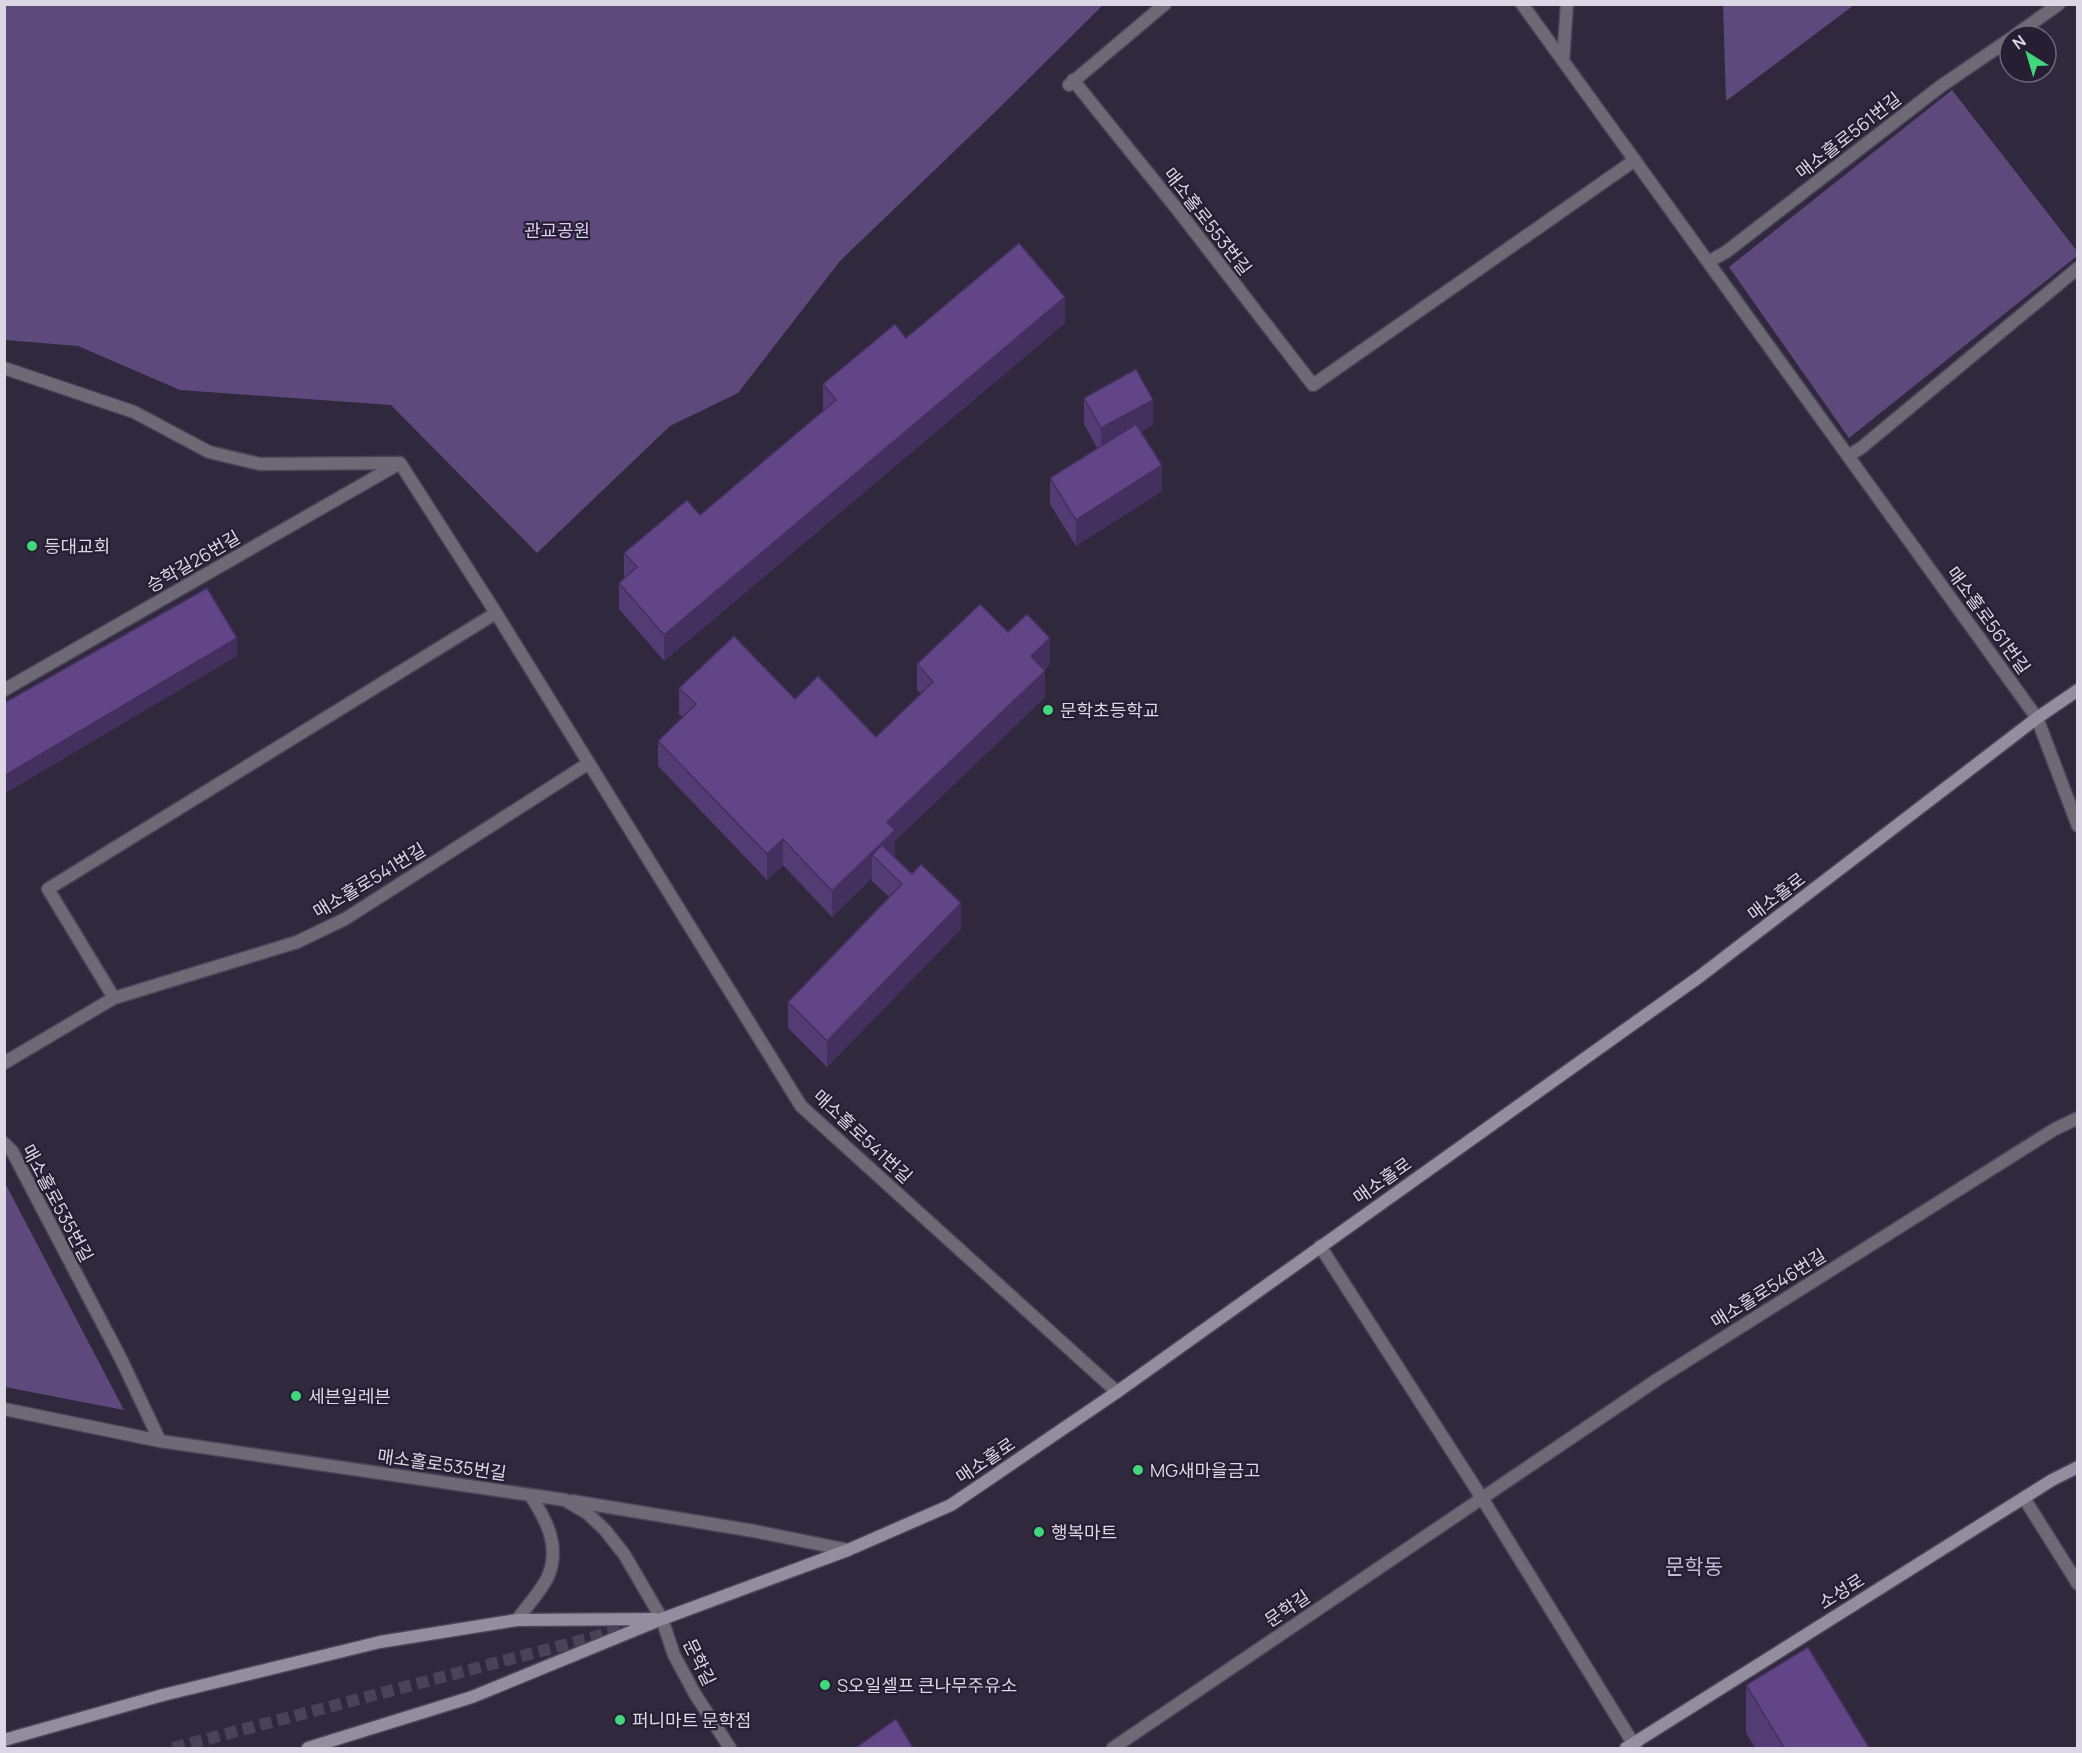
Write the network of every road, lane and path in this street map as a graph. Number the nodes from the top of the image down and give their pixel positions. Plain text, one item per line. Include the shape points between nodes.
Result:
1 (1165, 4) edge
2 (1522, 4) edge
3 (1567, 4) edge
4 (2059, 4) edge
5 (2031, 24) edge
6 (1998, 47) edge
7 (1563, 61) junction
8 (1635, 160) junction
9 (1708, 262) junction
10 (2078, 268) edge
11 (4, 368) edge
12 (1848, 456) junction
13 (400, 463) junction
14 (496, 613) junction
15 (4, 690) edge
16 (2078, 690) edge
17 (2037, 718) junction
18 (589, 763) junction
19 (2078, 826) edge
20 (114, 998) junction
21 (4, 1063) edge
22 (2078, 1118) edge
23 (4, 1143) edge
24 (1320, 1246) junction
25 (1117, 1392) junction
26 (4, 1409) edge
27 (160, 1441) junction
28 (2078, 1467) edge
29 (530, 1495) junction
30 (1482, 1498) junction
31 (2024, 1498) junction
32 (565, 1500) junction
33 (848, 1550) junction
34 (2078, 1584) edge
35 (662, 1619) junction
36 (517, 1620) junction
37 (4, 1740) edge
38 (1632, 1747) edge
39 (308, 1749) edge
40 (730, 1749) edge
41 (1113, 1749) edge

1 - 8 street, 매소홀로553번길 via 1071,83 1177,209 1313,385
2 - 7 street, 매소홀로561번길
3 - 7 street
4 - 5 street
6 - 9 street, 매소홀로561번길
7 - 8 street, 매소홀로561번길
8 - 9 street, 매소홀로561번길
9 - 12 street, 매소홀로561번길
10 - 12 street
11 - 13 street via 134,412 209,452 260,464
12 - 17 street, 매소홀로561번길
13 - 14 street, 매소홀로541번길
13 - 15 street, 승학길26번길
14 - 18 street, 매소홀로541번길
14 - 20 street via 48,889
16 - 17 main road, 매소홀로
17 - 19 street, 매소홀로561번길
17 - 24 main road, 매소홀로 via 1699,977
18 - 20 street, 매소홀로541번길 via 345,919 297,942
18 - 25 street, 매소홀로541번길 via 801,1106
20 - 21 street, 매소홀로541번길
22 - 30 street, 매소홀로546번길 via 1658,1379
23 - 27 street, 매소홀로535번길 via 12,1151 110,1338
24 - 25 main road, 매소홀로
24 - 30 street
25 - 33 main road, 매소홀로 via 951,1505
26 - 27 street, 매소홀로535번길
27 - 29 street, 매소홀로535번길
28 - 31 main road, 소성로
29 - 32 street, 매소홀로535번길
29 - 36 street via 551,1534 553,1557 549,1576
30 - 38 street
30 - 41 street, 문학길
31 - 34 street
31 - 38 main road, 소성로
32 - 33 street
32 - 35 street, 매소홀로535번길 via 605,1530 624,1554
33 - 35 main road, 매소홀로
35 - 36 main road
35 - 39 main road, 매소홀로 via 472,1697
35 - 40 street, 문학길 via 674,1655
36 - 37 main road via 380,1642 163,1695

